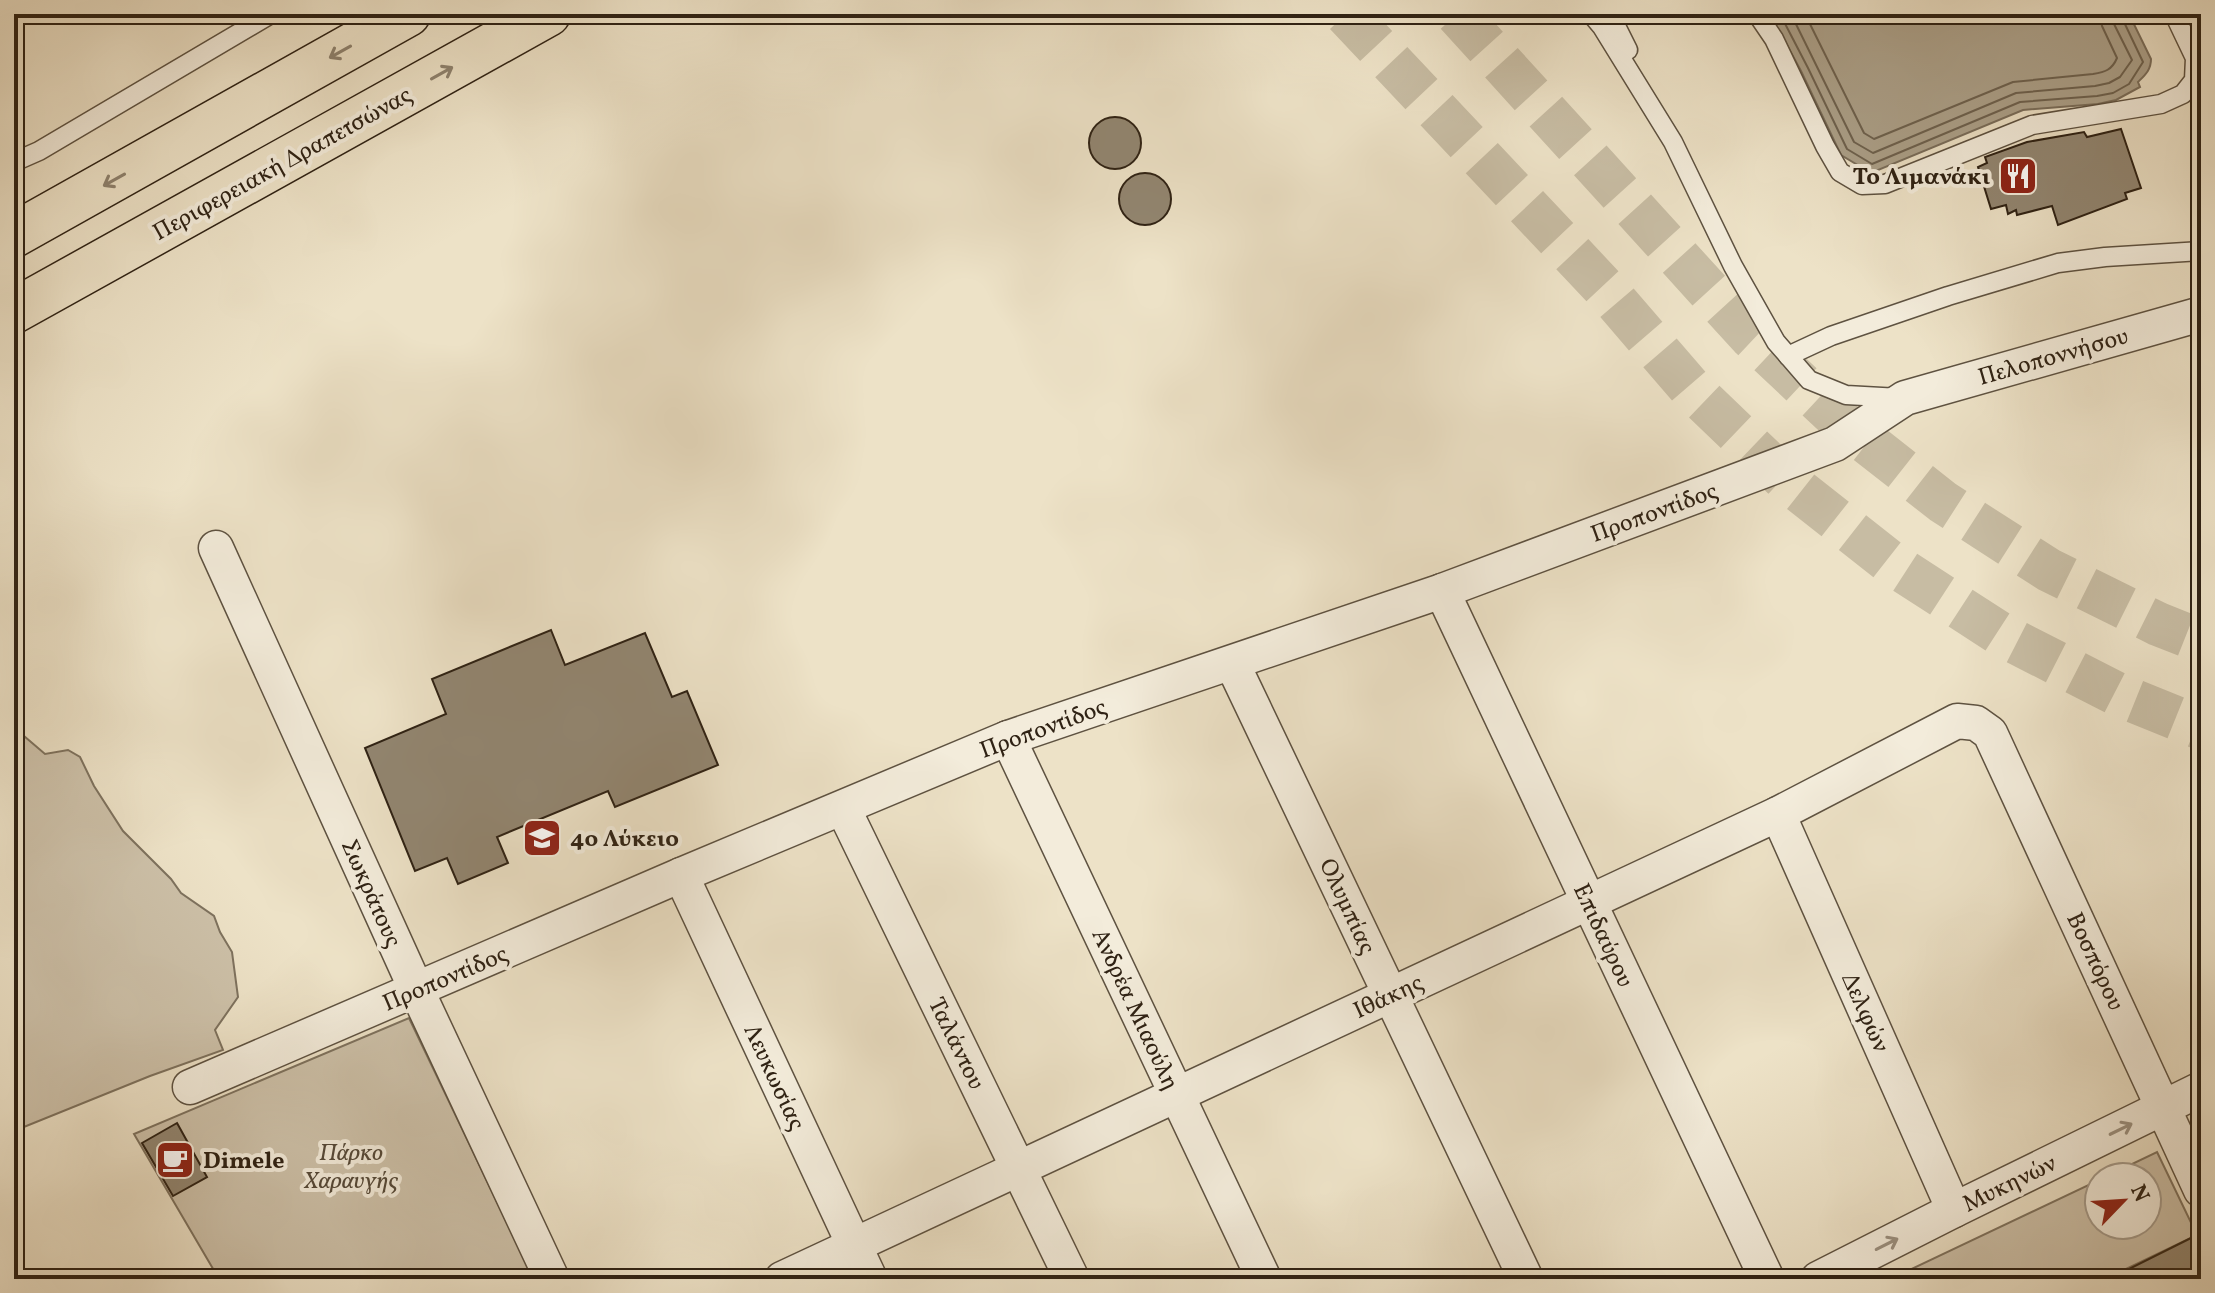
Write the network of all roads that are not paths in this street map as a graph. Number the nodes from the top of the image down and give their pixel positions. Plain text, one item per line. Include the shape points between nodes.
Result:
1 (271, 14) edge
2 (408, 14) edge
3 (548, 14) edge
4 (1591, 14) edge
5 (1610, 14) edge
6 (1757, 14) edge
7 (2174, 14) edge
8 (1673, 142) junction
9 (14, 162) edge
10 (14, 235) edge
11 (2201, 251) edge
12 (14, 311) edge
13 (2201, 314) edge
14 (1788, 356) junction
15 (1905, 398) junction
16 (216, 548) dead end
17 (1442, 591) junction
18 (1232, 663) junction
19 (1990, 733) joint
20 (1008, 738) junction
21 (843, 808) junction
22 (1778, 814) junction
23 (681, 875) junction
24 (1588, 903) junction
25 (417, 991) junction
26 (1390, 995) junction
27 (190, 1087) dead end
28 (2201, 1089) edge
29 (1177, 1095) junction
30 (2163, 1108) junction
31 (1018, 1169) junction
32 (2201, 1190) edge
33 (1954, 1210) junction
34 (853, 1245) junction
35 (552, 1279) edge
36 (782, 1279) edge
37 (870, 1279) edge
38 (1072, 1279) edge
39 (1264, 1279) edge
40 (1526, 1279) edge
41 (1767, 1279) edge
42 (1818, 1279) edge

1 - 9 lane
2 -> 10 main road
12 -> 3 main road, Περιφερειακή Δραπετσώνας
4 - 8 lane
5 - 8 lane
6 - 7 lane via 1840,172 1862,185 1885,184 2032,125 2161,104 2183,94 2194,80 2195,58
8 - 14 lane via 1733,266
11 - 14 lane via 2058,263 1831,336
13 - 15 street, Πελοποννήσου
14 - 15 lane via 1809,380 1846,395
15 - 17 street, Προποντίδος via 1835,444
16 - 25 street, Σωκράτους
17 - 18 street, Προποντίδος
17 - 24 street, Επιδαύρου
18 - 20 street, Προποντίδος
18 - 26 street, Ολυμπίας
19 - 22 street, Ιθάκης via 1976,723 1957,721
19 - 30 street, Βοσπόρου
20 - 21 street, Προποντίδος
20 - 29 street, Ανδρέα Μιαούλη
21 - 23 street, Προποντίδος
21 - 31 street, Ταλάντου
22 - 24 street, Ιθάκης
22 - 33 street, Δελφών
23 - 25 street, Προποντίδος
23 - 34 street, Λευκωσίας
24 - 26 street, Ιθάκης
24 - 41 street, Επιδαύρου
25 - 27 street, Προποντίδος
25 - 35 street, Σωκράτους
26 - 29 street, Ιθάκης
26 - 40 street, Ολυμπίας
28 - 30 street, Μυκηνών
29 - 31 street, Ιθάκης
29 - 39 street, Ανδρέα Μιαούλη
30 - 32 street, Βοσπόρου
33 -> 30 street, Μυκηνών
31 - 34 street, Ιθάκης
31 - 38 street, Ταλάντου
42 -> 33 street, Μυκηνών
34 - 36 street, Ιθάκης
34 - 37 street, Λευκωσίας

